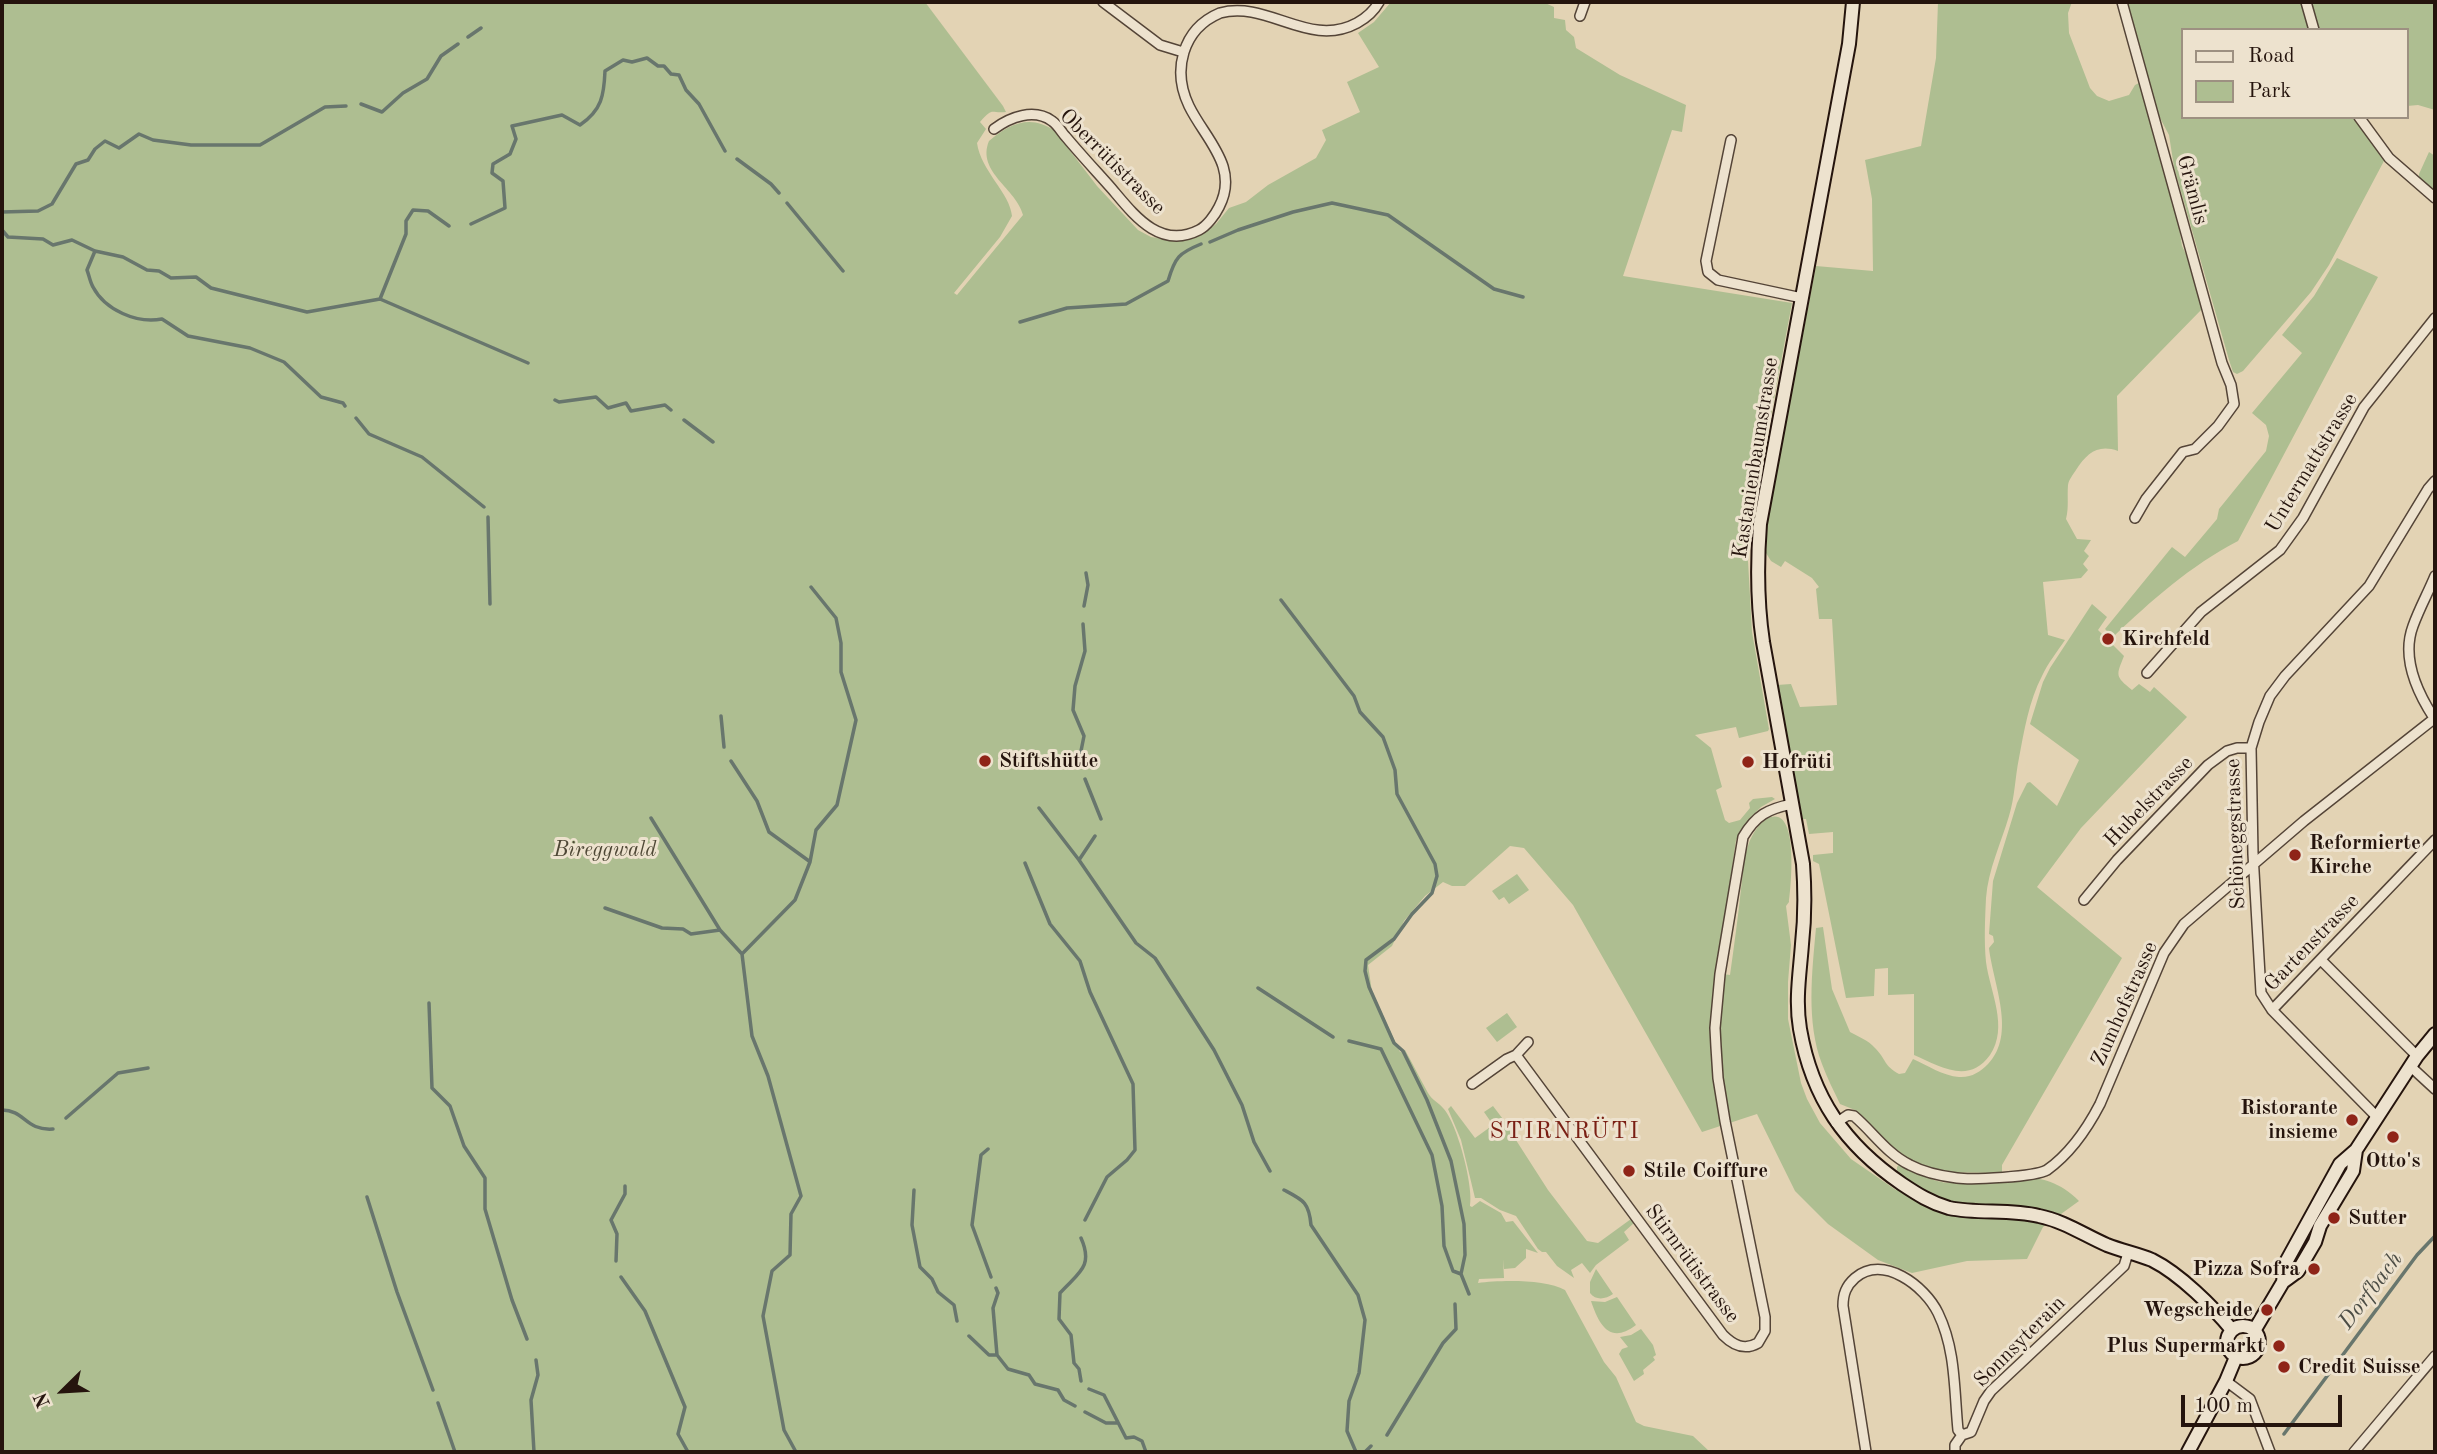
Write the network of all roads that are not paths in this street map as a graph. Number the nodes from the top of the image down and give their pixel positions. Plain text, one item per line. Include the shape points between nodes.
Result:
1 (1103, 2) edge
2 (1379, 2) edge
3 (1585, 2) edge
4 (1853, 2) edge
5 (2122, 2) edge
6 (2306, 2) edge
7 (1236, 5) edge
8 (1580, 16) dead end
9 (2313, 28) edge
10 (1182, 52) junction
11 (2360, 119) edge
12 (994, 129) dead end
13 (1731, 140) dead end
14 (2435, 198) edge
15 (1802, 298) junction
16 (2435, 318) edge
17 (2435, 481) edge
18 (2135, 518) dead end
19 (2435, 576) edge
20 (2147, 673) dead end
21 (2435, 718) edge
22 (2251, 748) junction
23 (1792, 804) junction
24 (2435, 840) edge
25 (2254, 865) junction
26 (2084, 900) dead end
27 (2320, 960) junction
28 (2272, 1010) junction
29 (2435, 1034) edge
30 (1528, 1042) dead end
31 (1516, 1055) junction
32 (2414, 1061) junction
33 (1472, 1084) dead end
34 (2435, 1089) edge
35 (2376, 1116) junction
36 (1836, 1123) junction
37 (2128, 1253) junction
38 (2232, 1330) junction
39 (2254, 1331) junction
40 (2435, 1356) edge
41 (2236, 1357) junction
42 (2226, 1381) junction
43 (1962, 1435) junction
44 (1866, 1452) edge
45 (1955, 1452) edge
46 (2188, 1452) edge
47 (2270, 1452) edge
48 (2354, 1452) edge

1 - 10 street via 1160,45
2 - 7 street via 1353,25 1328,31 1308,29
3 - 8 street
4 - 15 street, Kastanienbaumstrasse
5 - 18 street, Grämlis via 2234,404 2195,449 2183,452
6 - 9 street
7 - 10 street via 1209,18
10 - 12 street, Oberrütistrasse via 1183,88 1215,146 1227,181 1216,213 1199,230 1175,236 1140,222 1052,121 1025,114
11 - 14 street via 2389,158
13 - 15 street via 1710,235 1708,272 1718,280
15 - 23 street, Kastanienbaumstrasse via 1760,524 1757,568 1763,642
16 - 20 street, Untermattstrasse via 2364,407 2304,517 2280,550 2201,612
17 - 22 street, Schöneggstrasse via 2369,586 2270,696
19 - 21 street via 2412,627 2409,650 2414,680
21 - 25 street, Zumhofstrasse
22 - 25 street, Schöneggstrasse
22 - 26 street, Hubelstrasse via 2220,754
23 - 31 street, Stirnrütistrasse via 1761,814 1743,837 1715,1028 1725,1121 1766,1317 1758,1343 1741,1347 1723,1335
23 - 36 street, Kastanienbaumstrasse via 1805,887 1800,1029 1817,1088
24 - 27 street, Gartenstrasse
25 - 28 street, Schöneggstrasse via 2259,987
25 - 36 street, Zumhofstrasse via 2179,930 2164,953 2088,1126 2044,1172 1959,1179 1933,1174 1890,1152 1854,1116
27 - 28 street, Gartenstrasse
27 - 32 street
28 - 35 street, Schöneggstrasse
29 - 32 street
30 - 31 street
31 - 33 street
32 - 34 street
32 - 35 street
35 - 39 street via 2315,1242 2298,1271 2283,1282
36 - 37 street, Kastanienbaumstrasse via 1882,1171 1926,1200 1950,1208 2039,1216
37 - 38 street, Kastanienbaumstrasse via 2170,1272
37 - 43 street, Sonnsyterain via 2124,1266 1991,1391 1971,1432
38 - 39 street via 2245,1326
38 - 41 street via 2227,1345
39 - 41 street via 2257,1349 2248,1357
40 - 48 street
41 - 42 street
42 - 46 street
42 - 47 street via 2250,1399
43 - 44 street, Sonnsyterain via 1953,1364 1936,1310 1904,1279 1873,1268 1854,1278 1843,1296
43 - 45 street

